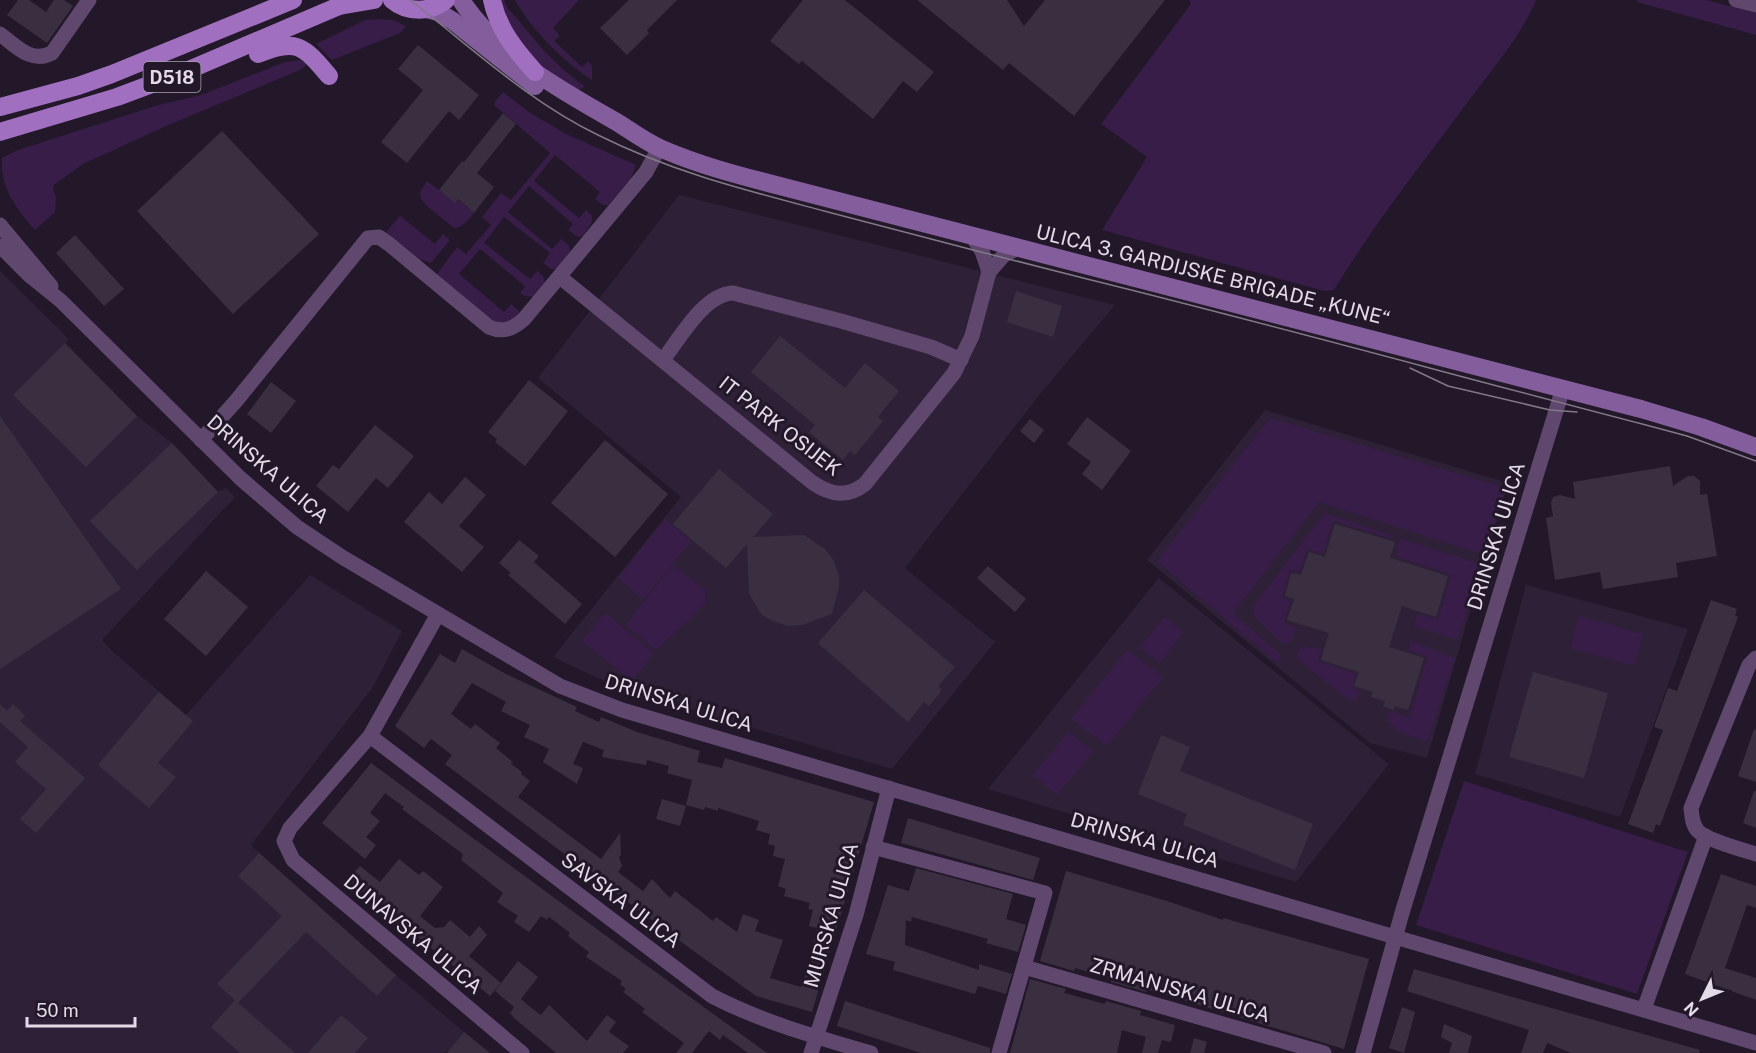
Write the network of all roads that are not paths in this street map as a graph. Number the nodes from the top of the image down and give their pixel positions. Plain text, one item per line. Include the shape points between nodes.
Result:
1 (89, 0) edge
2 (375, 0) edge
3 (446, 0) edge
4 (461, 0) edge
5 (492, 0) edge
6 (1736, 0) edge
7 (389, 1) edge
8 (286, 2) edge
9 (344, 3) edge
10 (1756, 5) edge
11 (427, 9) junction
12 (0, 34) edge
13 (219, 59) junction
14 (535, 72) junction
15 (328, 76) dead end
16 (0, 107) edge
17 (0, 132) edge
18 (659, 148) junction
19 (0, 225) edge
20 (972, 236) junction
21 (0, 246) edge
22 (1018, 248) junction
23 (989, 272) junction
24 (560, 277) junction
25 (61, 301) junction
26 (663, 360) junction
27 (961, 360) junction
28 (1563, 388) junction
29 (201, 440) junction
30 (1756, 447) edge
31 (438, 614) junction
32 (1756, 657) edge
33 (370, 736) junction
34 (889, 788) junction
35 (1706, 836) junction
36 (873, 847) junction
37 (1756, 854) edge
38 (1395, 936) junction
39 (1024, 967) junction
40 (1644, 1009) junction
41 (816, 1037) junction
42 (1756, 1042) edge
43 (522, 1053) edge
44 (811, 1053) edge
45 (871, 1053) edge
46 (999, 1053) edge
47 (1324, 1053) edge
48 (1363, 1053) edge

1 - 12 street via 46,56 33,57
2 - 9 main road, D518
3 - 11 main road
4 - 14 street, ULICA 3. GARDIJSKE BRIGADE „KUNE“ via 482,26
5 - 14 main road via 499,24
6 - 10 street
7 - 11 main road via 412,10
8 - 16 main road, D518 via 101,78
9 - 13 main road, D518
11 - 18 street, ULICA 3. GARDIJSKE BRIGADE „KUNE“ via 453,21 512,70 574,112 625,139
13 - 15 main road via 243,61 293,45 312,56
13 - 17 main road, D518 via 117,97
14 - 18 street, ULICA 3. GARDIJSKE BRIGADE „KUNE“
18 - 20 street, ULICA 3. GARDIJSKE BRIGADE „KUNE“ via 718,170
18 - 24 street via 646,172
19 - 25 street, DRINSKA ULICA
20 - 22 street, ULICA 3. GARDIJSKE BRIGADE „KUNE“
20 - 23 street
21 - 25 street, DRINSKA ULICA
22 - 23 street via 1004,255
22 - 28 street, ULICA 3. GARDIJSKE BRIGADE „KUNE“
23 - 27 street, IT PARK OSIJEK via 972,336
24 - 26 street, IT PARK OSIJEK
24 - 29 street via 518,324 503,331 489,327 379,237 368,238
25 - 29 street, DRINSKA ULICA
26 - 27 street via 707,304 718,296 733,293 931,347
26 - 27 street, IT PARK OSIJEK via 813,483 835,494 856,491 865,484
28 - 30 street, ULICA 3. GARDIJSKE BRIGADE „KUNE“ via 1701,427
28 - 38 street, DRINSKA ULICA
29 - 31 street, DRINSKA ULICA via 297,527
31 - 33 street
31 - 34 street, DRINSKA ULICA via 560,686 592,699
32 - 35 street via 1749,665 1691,808 1692,820
33 - 41 street, SAVSKA ULICA via 712,996
33 - 43 street, DUNAVSKA ULICA via 290,828 284,841 293,860
34 - 36 street, MURSKA ULICA
34 - 38 street, DRINSKA ULICA
35 - 37 street
35 - 40 street
36 - 39 street via 1045,893
36 - 41 street, MURSKA ULICA via 856,915
38 - 40 street, DRINSKA ULICA
38 - 48 street
39 - 46 street
39 - 47 street, ZRMANJSKA ULICA
40 - 42 street, DRINSKA ULICA
41 - 44 street, MURSKA ULICA
41 - 45 street, SAVSKA ULICA

